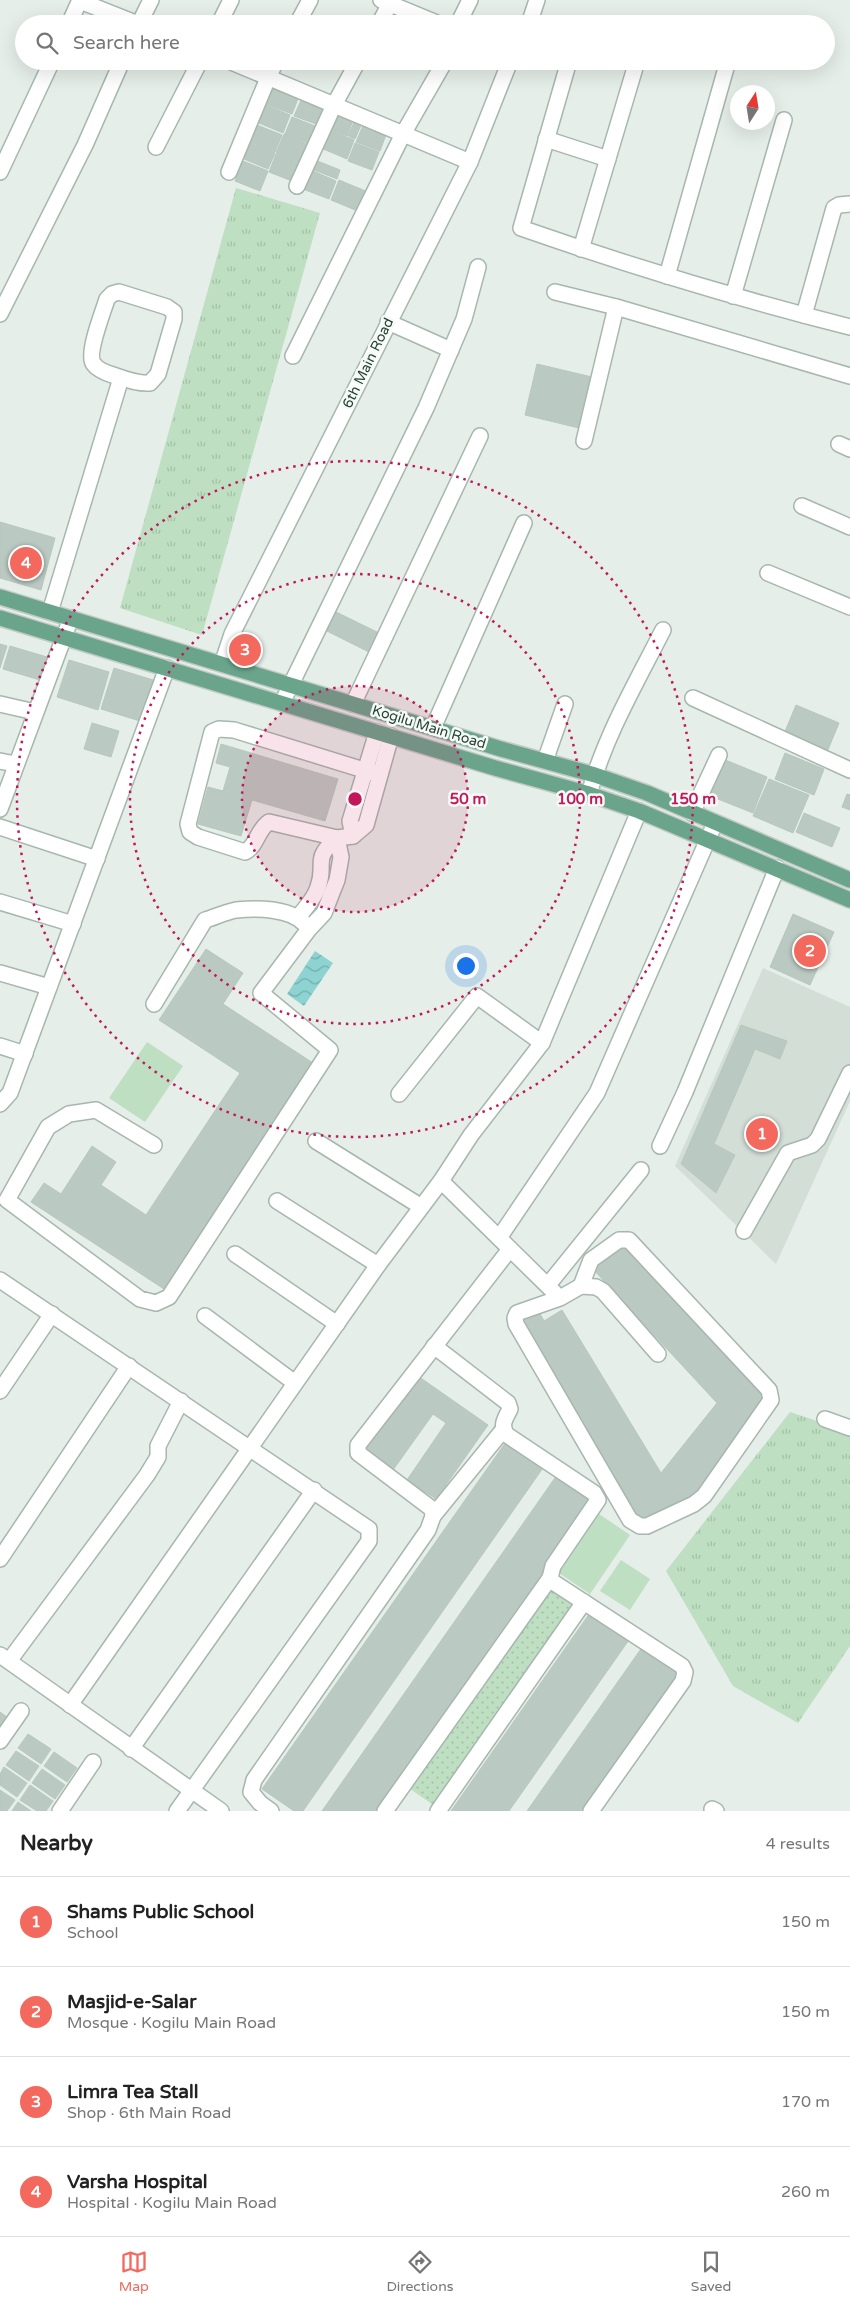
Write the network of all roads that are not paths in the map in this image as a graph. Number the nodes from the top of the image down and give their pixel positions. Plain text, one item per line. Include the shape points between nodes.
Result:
1 (80, 0) edge
2 (151, 0) edge
3 (231, 0) edge
4 (310, 0) edge
5 (470, 0) edge
6 (536, 0) edge
7 (388, 1) edge
8 (73, 15) edge
9 (117, 15) edge
10 (144, 15) edge
11 (224, 15) edge
12 (302, 15) edge
13 (383, 15) edge
14 (419, 15) edge
15 (462, 15) edge
16 (532, 15) edge
17 (48, 70) edge
18 (118, 70) edge
19 (195, 70) edge
20 (249, 70) edge
21 (272, 70) edge
22 (353, 70) edge
23 (440, 70) edge
24 (506, 70) edge
25 (567, 70) edge
26 (634, 70) edge
27 (725, 70) edge
28 (268, 78) junction
29 (334, 105) junction
30 (784, 120) dead end
31 (403, 134) junction
32 (546, 139) junction
33 (156, 147) dead end
34 (608, 158) junction
35 (470, 162) junction
36 (0, 172) edge
37 (229, 172) dead end
38 (297, 186) dead end
39 (850, 204) edge
40 (581, 249) junction
41 (478, 267) dead end
42 (667, 276) junction
43 (555, 292) dead end
44 (733, 296) junction
45 (616, 308) junction
46 (0, 314) edge
47 (804, 315) junction
48 (388, 322) junction
49 (850, 327) edge
50 (451, 350) junction
51 (293, 356) dead end
52 (850, 376) edge
53 (121, 378) junction
54 (480, 436) dead end
55 (584, 441) dead end
56 (802, 506) dead end
57 (524, 523) dead end
58 (850, 527) edge
59 (768, 573) dead end
60 (0, 597) edge
61 (850, 607) edge
62 (50, 612) junction
63 (0, 618) edge
64 (71, 618) junction
65 (663, 630) dead end
66 (63, 637) junction
67 (222, 664) junction
68 (167, 668) junction
69 (291, 684) junction
70 (693, 698) dead end
71 (282, 703) junction
72 (0, 704) edge
73 (353, 704) junction
74 (565, 704) dead end
75 (35, 712) junction
76 (433, 728) junction
77 (384, 734) junction
78 (719, 755) dead end
79 (0, 761) edge
80 (546, 761) junction
81 (16, 764) junction
82 (365, 770) junction
83 (850, 770) edge
84 (380, 775) junction
85 (595, 775) junction
86 (589, 794) junction
87 (0, 809) edge
88 (639, 811) junction
89 (692, 812) junction
90 (715, 823) junction
91 (0, 827) edge
92 (353, 836) junction
93 (337, 838) junction
94 (709, 839) junction
95 (97, 858) junction
96 (777, 868) junction
97 (850, 880) edge
98 (850, 900) edge
99 (0, 902) edge
100 (298, 917) junction
101 (73, 924) junction
102 (309, 929) junction
103 (0, 973) edge
104 (49, 987) junction
105 (154, 1004) dead end
106 (542, 1043) junction
107 (0, 1046) edge
108 (24, 1054) junction
109 (850, 1073) edge
110 (399, 1094) dead end
111 (0, 1104) edge
112 (316, 1141) dead end
113 (154, 1145) dead end
114 (660, 1146) dead end
115 (640, 1170) dead end
116 (440, 1181) junction
117 (277, 1201) dead end
118 (3, 1203) edge
119 (420, 1206) junction
120 (744, 1231) dead end
121 (498, 1238) junction
122 (510, 1249) junction
123 (235, 1254) dead end
124 (378, 1265) junction
125 (0, 1280) edge
126 (548, 1285) junction
127 (581, 1286) junction
128 (560, 1298) junction
129 (52, 1314) junction
130 (206, 1316) dead end
131 (337, 1324) junction
132 (434, 1346) junction
133 (658, 1354) dead end
134 (128, 1366) junction
135 (295, 1383) junction
136 (0, 1391) edge
137 (181, 1401) junction
138 (825, 1419) dead end
139 (850, 1428) edge
140 (503, 1430) junction
141 (250, 1447) junction
142 (314, 1490) junction
143 (433, 1516) junction
144 (0, 1559) edge
145 (550, 1578) junction
146 (584, 1602) junction
147 (4, 1658) edge
148 (70, 1706) junction
149 (21, 1711) dead end
150 (0, 1741) edge
151 (131, 1749) junction
152 (93, 1762) dead end
153 (192, 1790) junction
154 (60, 1811) edge
155 (177, 1811) edge
156 (221, 1811) edge
157 (271, 1811) edge
158 (385, 1811) edge
159 (438, 1811) edge
160 (591, 1811) edge

1 - 8 street
1 - 9 street
2 - 10 street
3 - 11 street
4 - 12 street
5 - 15 street
6 - 16 street
7 - 13 street
7 - 14 street
17 - 36 street
18 - 46 street via 85,145
19 - 33 street
20 - 28 street
21 - 28 street
22 - 29 street
23 - 31 street
24 - 35 street, 6th Main Road
25 - 32 street
26 - 34 street
27 - 42 street
28 - 29 street
28 - 37 street
29 - 31 street
29 - 38 street
30 - 44 street
31 - 35 street
31 - 51 street
32 - 34 street
32 - 40 street via 522,228
34 - 40 street
35 - 48 street, 6th Main Road
39 - 47 street via 834,208
40 - 42 street
41 - 50 street via 464,319
42 - 44 street
43 - 45 street
44 - 47 street
45 - 52 street
45 - 55 street
47 - 49 street
48 - 50 street
48 - 67 street, 6th Main Road via 232,634
50 - 69 street via 426,408
53 - 53 street via 96,367 92,356 107,299 119,292 167,306 174,315 157,378 150,383
53 - 62 street
54 - 73 street
56 - 58 street
57 - 76 street
59 - 61 street
60 - 62 main road, Kogilu Main Road
62 - 64 main road, Kogilu Main Road
63 - 66 main road, Kogilu Main Road
64 - 66 street
64 - 67 main road, Kogilu Main Road
65 - 85 street via 620,714
66 - 68 main road, Kogilu Main Road
66 - 75 street
67 - 69 main road, Kogilu Main Road
68 - 71 main road, Kogilu Main Road
68 - 95 street
69 - 71 street
69 - 73 main road, Kogilu Main Road
70 - 83 street
71 - 77 main road, Kogilu Main Road
72 - 75 street
73 - 76 main road, Kogilu Main Road
74 - 80 street
75 - 81 street
76 - 80 main road, Kogilu Main Road
77 - 82 street
77 - 84 street
77 - 86 main road, Kogilu Main Road
78 - 89 street
79 - 81 street
80 - 85 main road, Kogilu Main Road
81 - 87 street
82 - 84 street
82 - 92 street via 350,821
82 - 93 street via 234,730 212,732 188,824 190,832 245,852 252,849 269,822
84 - 92 street via 366,825
85 - 86 street
85 - 89 main road, Kogilu Main Road
86 - 88 main road, Kogilu Main Road
88 - 94 main road, Kogilu Main Road
88 - 106 street
89 - 90 main road, Kogilu Main Road
90 - 94 street
90 - 97 main road, Kogilu Main Road
91 - 95 street
92 - 93 street
93 - 100 street via 324,849 318,887
93 - 102 street via 341,857 337,880 324,913
94 - 96 main road, Kogilu Main Road
94 - 121 street via 597,1093
95 - 101 street
96 - 98 main road, Kogilu Main Road
96 - 114 street
99 - 101 street
100 - 102 street
100 - 105 street via 265,909 234,910 205,920
101 - 104 street
102 - 118 street via 261,993 330,1050 169,1297 156,1303 140,1299
103 - 104 street
104 - 108 street
106 - 110 street via 477,996
106 - 116 street
107 - 108 street
108 - 111 street via 10,1093
109 - 120 street via 818,1139 788,1154
112 - 119 street
113 - 118 street via 96,1110 69,1114 48,1127
115 - 126 street
116 - 119 street
116 - 121 street
117 - 124 street
119 - 124 street
121 - 122 street
122 - 126 street
122 - 132 street
123 - 131 street
124 - 131 street
125 - 129 street
126 - 128 street
127 - 128 street
127 - 128 street via 591,1260 619,1240 629,1240 769,1390 771,1400 704,1496 694,1504 647,1526 630,1520 514,1318 521,1311
127 - 133 street via 603,1291
129 - 134 street
129 - 136 street
130 - 135 street
131 - 135 street
132 - 140 street via 508,1403 510,1409 503,1422
132 - 143 street via 358,1445 358,1454 432,1509
134 - 137 street
134 - 144 street
135 - 141 street
137 - 141 street
137 - 147 street via 147,1475
138 - 139 street
140 - 143 street
140 - 145 street via 598,1500 553,1566
141 - 142 street
141 - 148 street
142 - 151 street
142 - 153 street via 369,1529 369,1541
143 - 157 street via 428,1530 254,1780 251,1792
145 - 146 street
145 - 158 street
146 - 159 street
146 - 160 street via 682,1666 685,1672 679,1686
147 - 148 street
148 - 151 street
149 - 150 street
151 - 153 street
152 - 154 street
153 - 155 street
153 - 156 street

